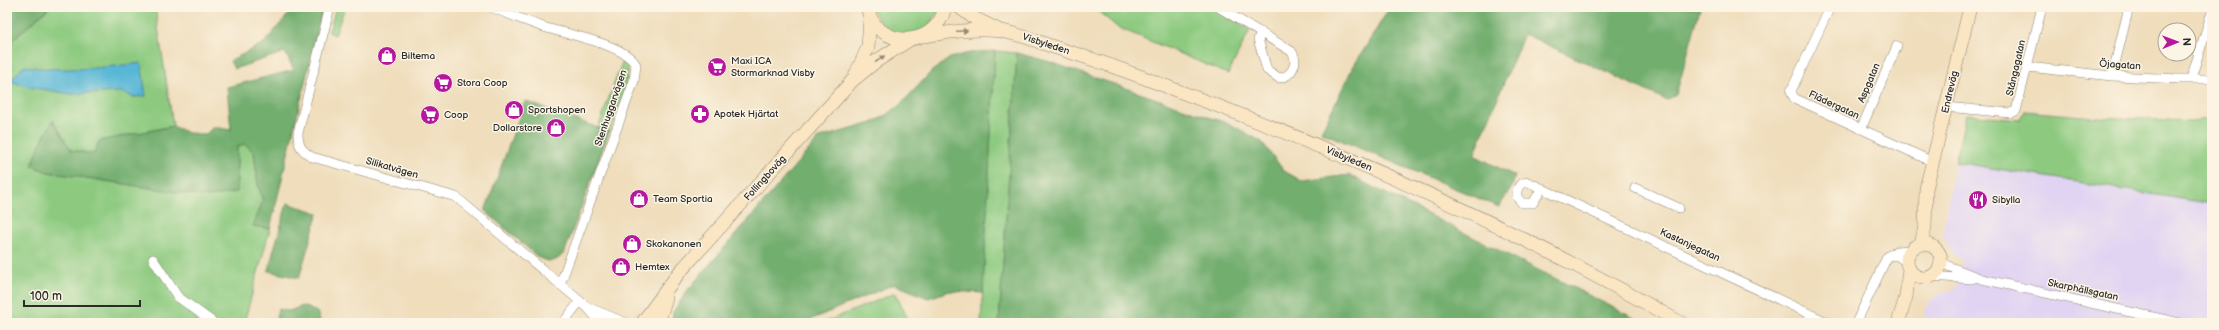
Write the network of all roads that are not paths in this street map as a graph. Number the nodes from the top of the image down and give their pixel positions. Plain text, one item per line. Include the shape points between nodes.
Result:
1 (330, 7) edge
2 (491, 7) edge
3 (945, 7) edge
4 (959, 7) edge
5 (1218, 7) edge
6 (1970, 7) edge
7 (2042, 7) edge
8 (2130, 7) edge
9 (1829, 9) dead end
10 (869, 12) edge
11 (2212, 12) edge
12 (1002, 32) junction
13 (1261, 32) junction
14 (924, 36) junction
15 (909, 40) junction
16 (1897, 46) dead end
17 (2026, 67) junction
18 (2112, 76) junction
19 (2192, 79) junction
20 (2212, 79) edge
21 (852, 81) junction
22 (1946, 107) junction
23 (1861, 129) junction
24 (1933, 162) junction
25 (1929, 178) junction
26 (1542, 188) dead end
27 (1635, 188) dead end
28 (1679, 208) dead end
29 (1916, 247) junction
30 (1936, 248) junction
31 (1890, 254) junction
32 (152, 259) dead end
33 (1941, 261) junction
34 (1908, 265) junction
35 (678, 274) junction
36 (1927, 277) junction
37 (1982, 280) junction
38 (560, 285) junction
39 (1906, 297) junction
40 (584, 304) junction
41 (214, 323) edge
42 (563, 323) edge
43 (601, 323) edge
44 (626, 323) edge
45 (642, 323) edge
46 (658, 323) edge
47 (1680, 323) edge
48 (1829, 323) edge
49 (1856, 323) edge
50 (1898, 323) edge
51 (2180, 323) edge

1 - 38 street, Silikatvägen via 298,133 298,144 303,152 312,157 456,197
2 - 38 street, Stenhuggarvägen via 543,27 581,36 628,54 636,65 634,81
3 - 14 main road via 937,26
4 - 12 main road, Visbyleden
5 - 13 street
6 - 22 main road, Endreväg
7 - 17 street, Stångagatan
8 - 18 street
9 - 23 street, Flädergatan via 1791,91 1792,95
10 - 15 main road via 884,34 898,40
10 - 21 main road, Follingboväg via 869,39 865,57
11 - 19 street
14 -> 12 main road, Visbyleden via 961,31
12 - 47 main road, Visbyleden via 1111,65 1254,119 1378,171 1563,259
13 - 13 street via 1258,39 1267,70 1279,78 1288,76 1294,68 1294,54
14 - 15 main road, Visbyleden
21 -> 15 main road, Follingboväg
16 - 23 street, Aspgatan
17 - 18 street, Öjagatan
17 - 22 street, Stångagatan via 2018,108 2013,112
18 - 19 street, Öjagatan
19 - 20 street, Öjagatan
21 - 35 main road, Follingboväg
22 - 24 main road, Endreväg
23 - 24 street, Flädergatan
24 - 25 main road, Endreväg
25 - 29 main road, Endreväg via 1925,200 1925,227
25 - 30 main road, Endreväg via 1930,210
26 - 48 street, Kastanjegatan
27 - 28 street
29 - 30 main road via 1929,244
29 - 31 street
29 - 34 main road
30 - 33 main road
31 - 34 street via 1898,256
31 - 49 street
32 - 41 street via 178,297
33 - 36 main road via 1937,272
33 - 37 street, Skarphällsgatan
34 - 36 main road via 1914,274
34 - 39 main road
35 - 45 main road, Follingboväg
35 - 46 main road, Follingboväg via 664,303
36 - 37 street, Skarphällsgatan
36 - 39 main road via 1915,284
37 - 51 street, Skarphällsgatan
38 - 40 street, Silikatvägen
39 - 50 main road
40 - 42 street
40 - 43 street
40 - 44 street

